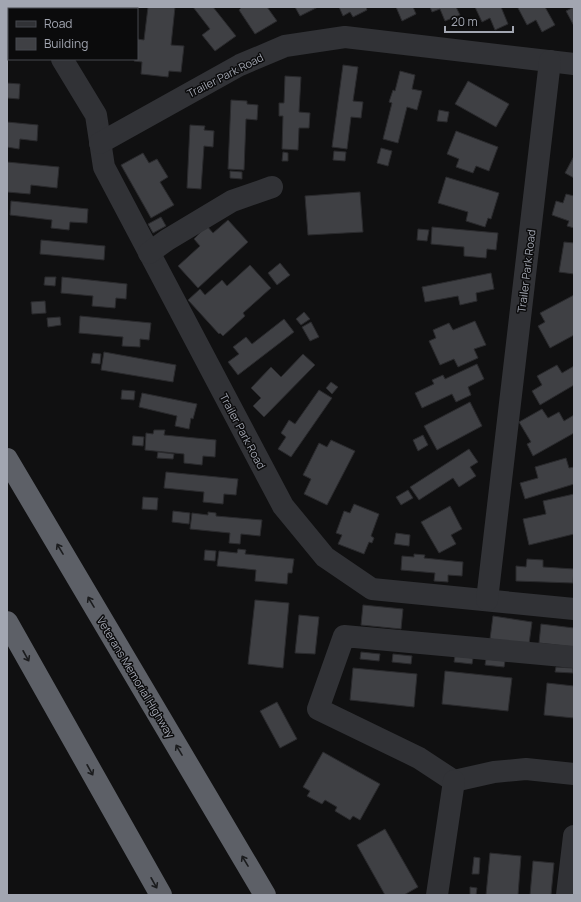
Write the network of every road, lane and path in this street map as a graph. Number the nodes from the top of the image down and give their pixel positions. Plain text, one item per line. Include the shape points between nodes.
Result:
1 (63, 60) edge
2 (550, 61) junction
3 (574, 64) edge
4 (100, 143) junction
5 (272, 187) dead end
6 (149, 253) junction
7 (7, 459) edge
8 (487, 600) junction
9 (574, 609) edge
10 (7, 622) edge
11 (574, 657) edge
12 (574, 774) edge
13 (454, 781) junction
14 (574, 836) edge
15 (161, 895) edge
16 (265, 895) edge
17 (437, 895) edge
18 (567, 895) edge

1 - 4 street, Trailer Park Road via 96,115
2 - 3 street, Trailer Park Road
2 - 4 street, Trailer Park Road via 345,38 285,46 240,65
2 - 8 street, Trailer Park Road
4 - 6 street, Trailer Park Road via 104,167
5 - 6 street via 232,201
6 - 8 street, Trailer Park Road via 283,506 325,557 372,589
16 -> 7 highway, Veterans Memorial Highway
8 - 9 street, Trailer Park Road
10 -> 15 highway
11 - 13 street via 344,636 318,709 419,758
12 - 13 street via 526,769 494,772
13 - 17 street
14 - 18 street

